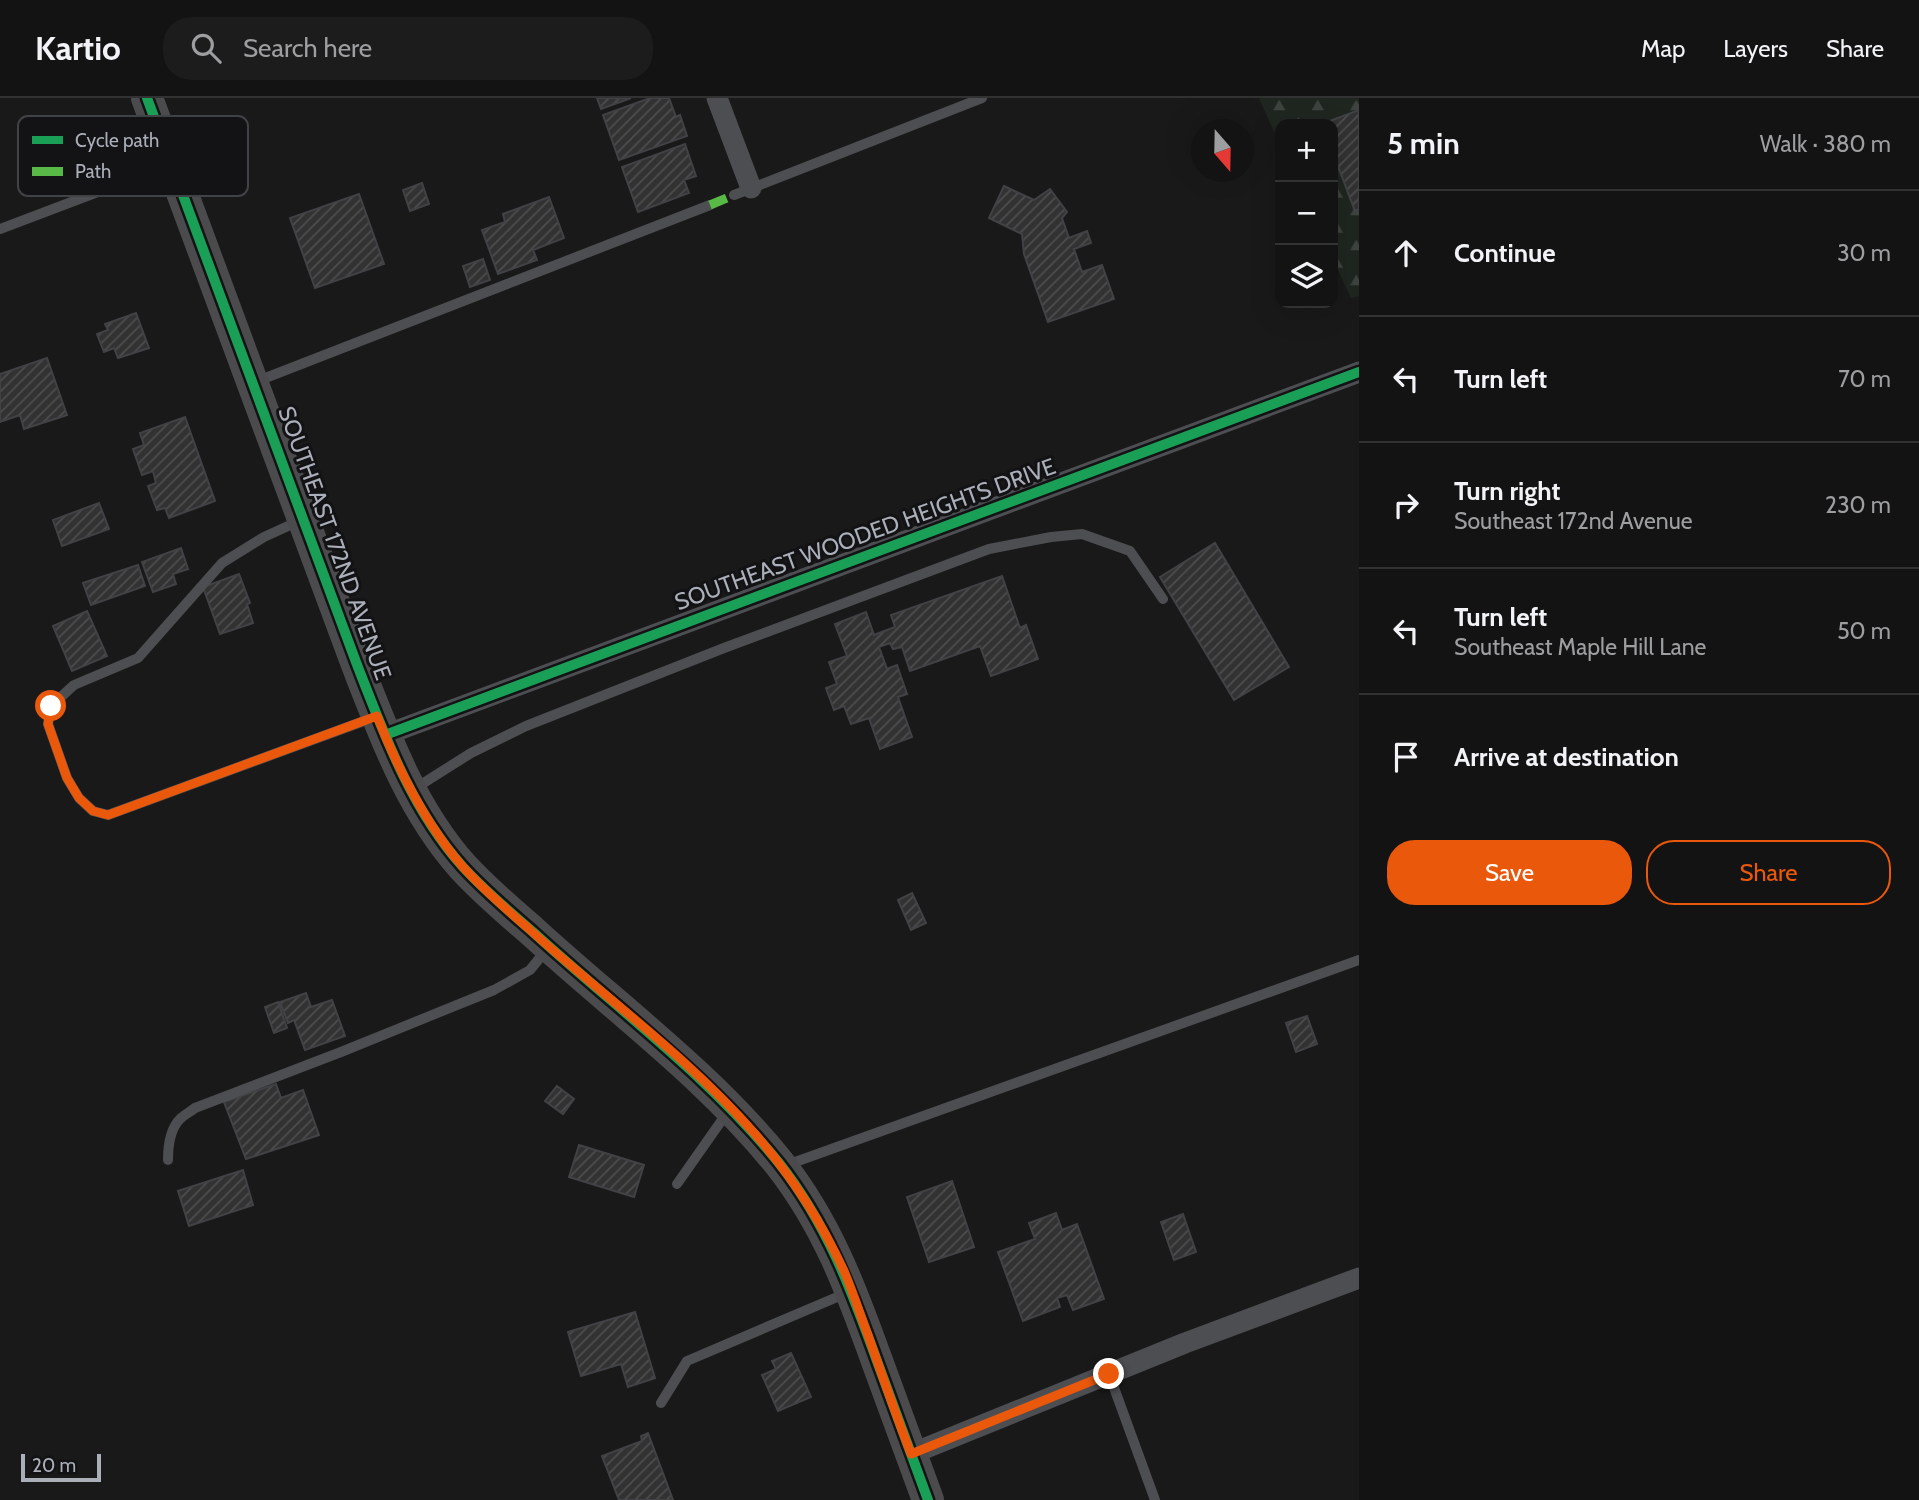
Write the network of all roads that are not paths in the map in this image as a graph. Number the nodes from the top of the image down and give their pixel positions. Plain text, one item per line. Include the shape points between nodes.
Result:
1 (147, 98) edge
2 (717, 98) edge
3 (982, 98) edge
4 (154, 116) edge
5 (742, 192) joint
6 (87, 196) edge
7 (183, 196) edge
8 (710, 205) dead end
9 (0, 229) edge
10 (1359, 372) edge
11 (253, 383) junction
12 (303, 519) junction
13 (1163, 599) dead end
14 (381, 726) junction
15 (411, 790) junction
16 (549, 947) junction
17 (1359, 960) edge
18 (731, 1108) junction
19 (168, 1160) dead end
20 (781, 1167) junction
21 (677, 1185) dead end
22 (1359, 1278) edge
23 (851, 1290) junction
24 (1109, 1374) junction
25 (661, 1403) dead end
26 (911, 1454) junction
27 (928, 1500) edge
28 (1155, 1500) edge

1 - 4 main road, SOUTHEAST 172ND AVENUE
2 - 5 street
3 - 5 lane
6 - 9 lane
7 - 11 main road, SOUTHEAST 172ND AVENUE
8 - 11 lane
10 - 14 street, SOUTHEAST WOODED HEIGHTS DRIVE
11 - 12 main road, SOUTHEAST 172ND AVENUE
12 - 14 main road, SOUTHEAST 172ND AVENUE
12 - 14 lane via 222,563 138,658 74,685 51,706 48,724 58,755 79,798 93,811 108,815
13 - 15 lane via 1130,551 1082,534 989,549 526,726
14 - 15 main road, SOUTHEAST 172ND AVENUE
15 - 16 main road, SOUTHEAST 172ND AVENUE via 462,866
16 - 18 main road, SOUTHEAST 172ND AVENUE
16 - 19 lane via 530,970 494,990 195,1108 179,1119
17 - 20 lane
18 - 20 main road, SOUTHEAST 172ND AVENUE
18 - 21 lane
20 - 23 main road, SOUTHEAST 172ND AVENUE via 810,1207
22 - 24 street
23 - 25 lane via 687,1361
23 - 26 main road, SOUTHEAST 172ND AVENUE
24 - 26 street
24 - 28 lane
26 - 27 main road, SOUTHEAST 172ND AVENUE

